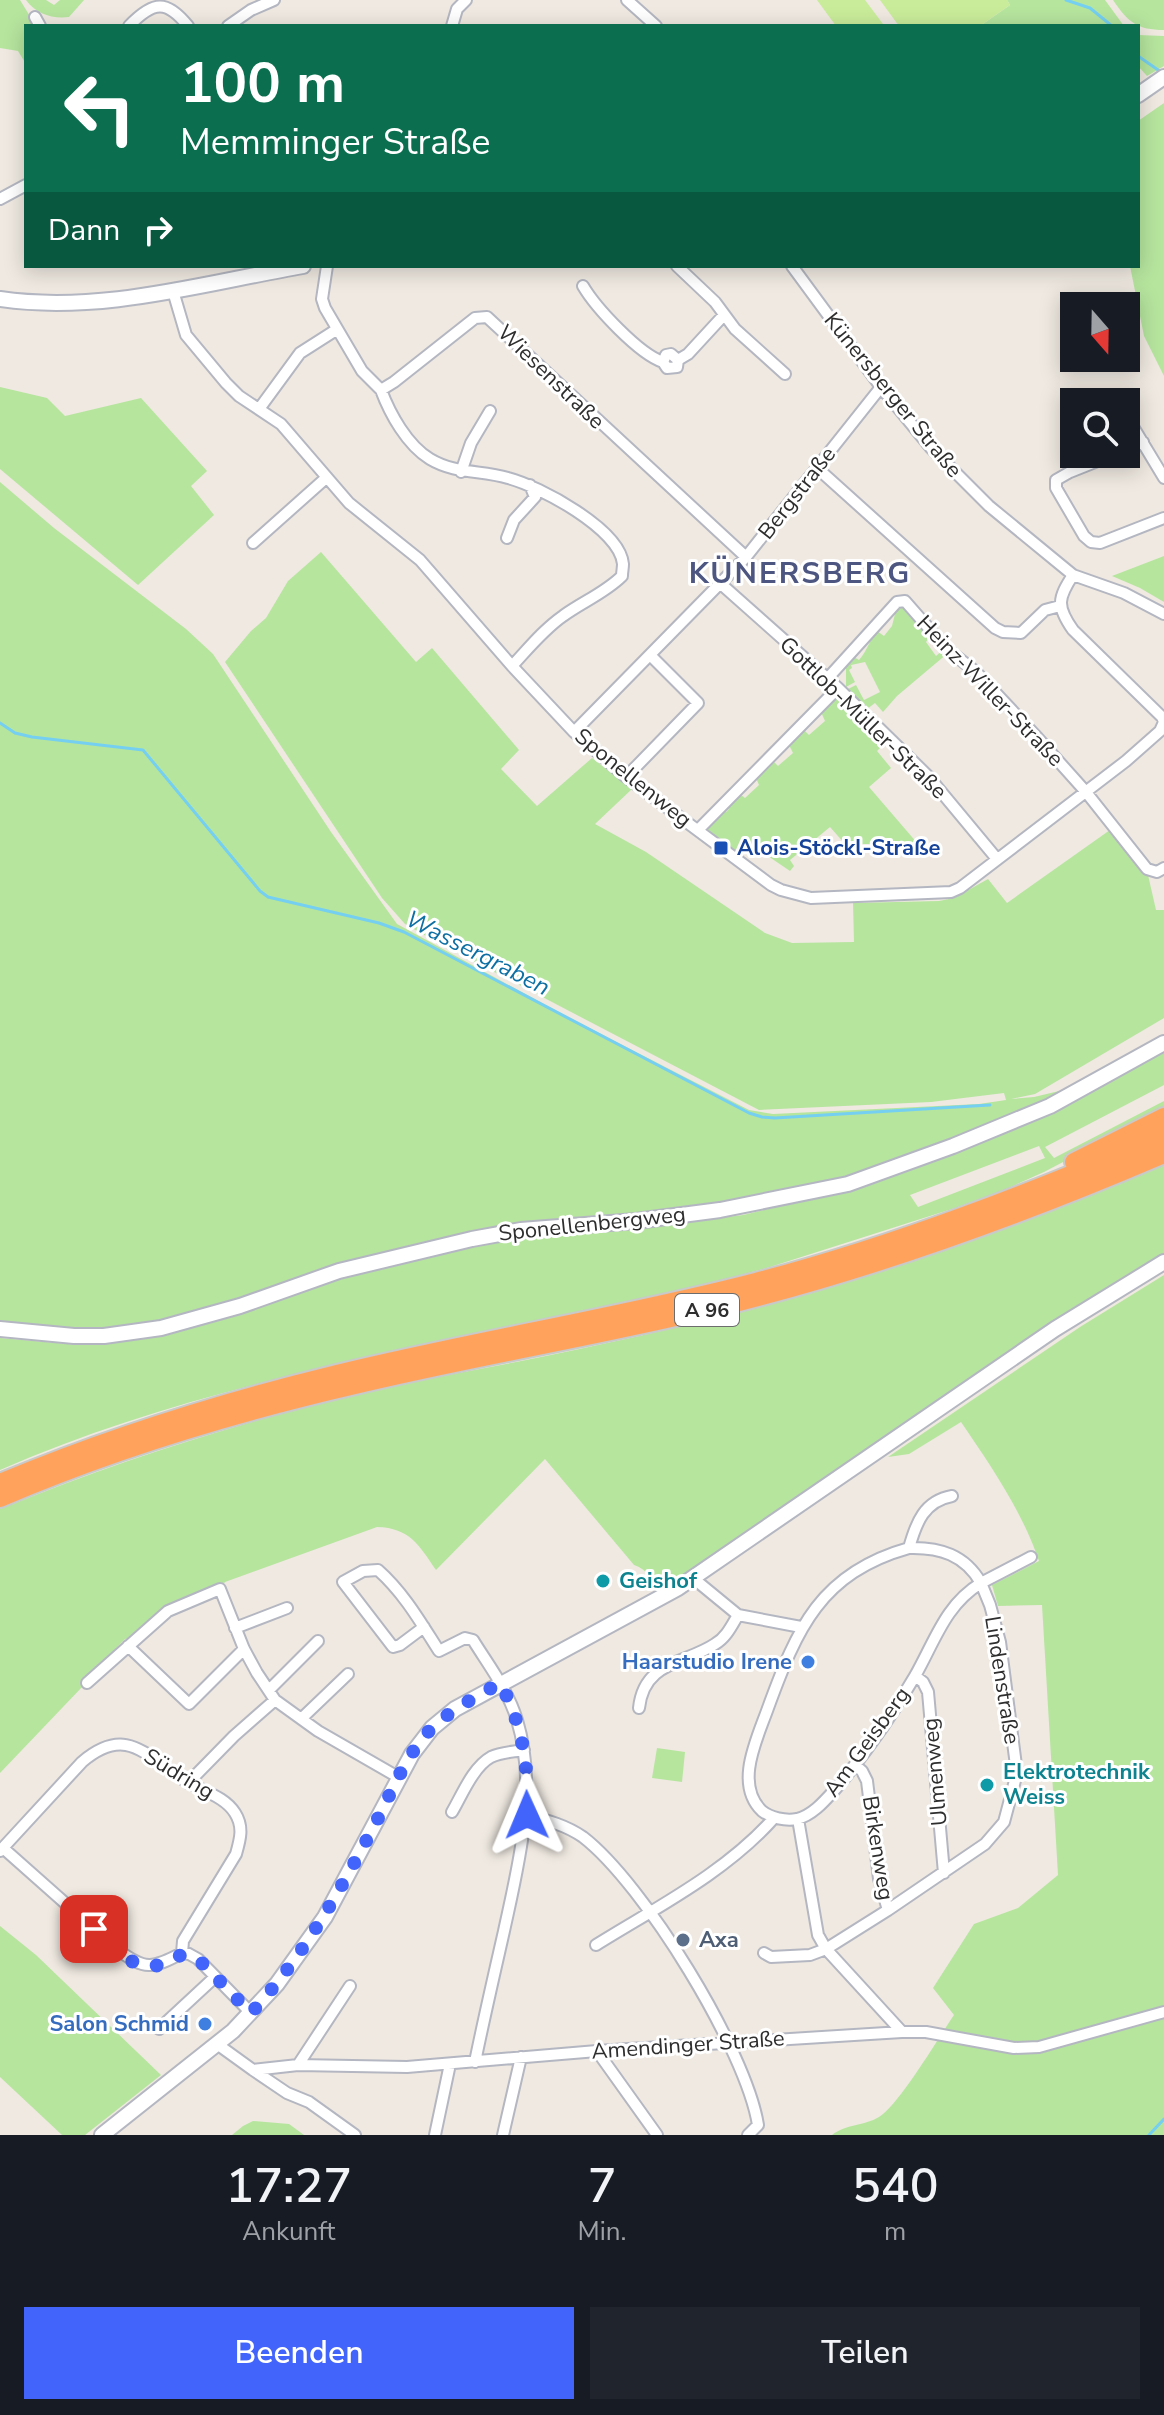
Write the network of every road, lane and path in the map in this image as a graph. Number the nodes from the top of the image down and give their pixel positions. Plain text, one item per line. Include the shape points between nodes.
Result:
1 (274, 0) edge
2 (466, 0) edge
3 (627, 0) edge
4 (160, 1) edge
5 (131, 24) edge
6 (187, 24) edge
7 (231, 24) edge
8 (453, 24) edge
9 (654, 24) edge
10 (1162, 79) edge
11 (1140, 94) edge
12 (24, 186) edge
13 (0, 199) edge
14 (293, 268) edge
15 (327, 268) edge
16 (679, 268) edge
17 (793, 268) edge
18 (583, 286) dead end
19 (173, 291) junction
20 (0, 299) edge
21 (723, 316) junction
22 (336, 330) junction
23 (785, 374) dead end
24 (881, 387) junction
25 (381, 390) junction
26 (259, 409) junction
27 (490, 411) dead end
28 (1140, 437) edge
29 (1143, 442) junction
30 (1140, 443) edge
31 (816, 467) junction
32 (1080, 468) edge
33 (461, 472) junction
34 (326, 478) junction
35 (1164, 478) edge
36 (530, 485) junction
37 (1164, 518) edge
38 (507, 538) dead end
39 (253, 543) dead end
40 (746, 557) junction
41 (1073, 575) junction
42 (721, 584) junction
43 (1060, 606) junction
44 (1164, 614) edge
45 (650, 655) junction
46 (512, 666) junction
47 (827, 679) junction
48 (838, 688) junction
49 (1164, 722) edge
50 (574, 732) junction
51 (626, 777) junction
52 (1086, 792) junction
53 (698, 830) junction
54 (997, 859) junction
55 (1164, 868) edge
56 (1164, 1043) edge
57 (1164, 1117) edge
58 (1164, 1136) edge
59 (1164, 1154) edge
60 (1004, 1203) junction
61 (1164, 1262) edge
62 (0, 1329) edge
63 (0, 1483) edge
64 (952, 1496) dead end
65 (0, 1498) edge
66 (909, 1548) junction
67 (1031, 1557) dead end
68 (693, 1578) junction
69 (981, 1583) junction
70 (287, 1608) dead end
71 (738, 1615) junction
72 (424, 1627) junction
73 (801, 1627) junction
74 (235, 1628) junction
75 (318, 1641) dead end
76 (128, 1646) junction
77 (244, 1649) junction
78 (348, 1674) dead end
79 (915, 1676) junction
80 (87, 1683) dead end
81 (500, 1683) junction
82 (272, 1695) junction
83 (639, 1708) dead end
84 (302, 1718) junction
85 (524, 1750) junction
86 (855, 1765) junction
87 (398, 1777) junction
88 (188, 1783) junction
89 (452, 1812) dead end
90 (527, 1815) junction
91 (774, 1818) junction
92 (798, 1819) junction
93 (1, 1850) edge
94 (944, 1873) junction
95 (888, 1910) junction
96 (650, 1912) junction
97 (596, 1945) dead end
98 (826, 1949) junction
99 (182, 1953) junction
100 (764, 1953) dead end
101 (215, 1977) junction
102 (350, 1986) dead end
103 (251, 2013) junction
104 (1163, 2013) edge
105 (159, 2029) dead end
106 (902, 2032) junction
107 (728, 2041) junction
108 (217, 2044) junction
109 (597, 2051) junction
110 (521, 2057) junction
111 (475, 2062) junction
112 (450, 2064) junction
113 (298, 2065) junction
114 (253, 2070) junction
115 (102, 2135) edge
116 (355, 2135) edge
117 (435, 2135) edge
118 (503, 2135) edge
119 (657, 2135) edge
120 (748, 2135) edge

1 - 7 street
2 - 8 street
3 - 9 street
4 - 5 street
4 - 6 street via 178,9
10 - 11 street
12 - 13 street
14 - 19 street
15 - 22 street via 322,299
16 - 21 street
17 - 24 street, Künersberger Straße
18 - 21 street via 629,337 663,362 668,354 678,360 688,354
19 - 20 street via 79,303
19 - 26 street, Sponellenweg via 190,341 239,396
21 - 23 street
22 - 25 street
22 - 26 street via 300,353
24 - 31 street, Bergstraße
24 - 41 street, Künersberger Straße via 968,486
25 - 33 street via 389,411 421,452
25 - 40 street, Wiesenstraße via 475,318 487,317
26 - 34 street, Sponellenweg via 285,429
27 - 33 street
28 - 29 street
29 - 30 street
29 - 35 street
31 - 40 street, Bergstraße
31 - 43 street via 995,628 1021,633 1045,610
32 - 37 street via 1056,480 1056,488 1091,542
33 - 36 street
34 - 39 street
34 - 46 street, Sponellenweg via 420,560
36 - 38 street via 535,497 514,520
36 - 46 street via 575,510 605,535 623,562 622,576 544,631
40 - 42 street, Bergstraße
41 - 43 street
41 - 44 street, Künersberger Straße
42 - 45 street, Bergstraße
42 - 47 street, Gottlob-Müller-Straße
43 - 49 street via 1073,630
45 - 50 street, Bergstraße
45 - 51 street via 698,703
46 - 50 street, Sponellenweg
47 - 48 street, Gottlob-Müller-Straße
47 - 52 street, Heinz-Willer-Straße via 897,602 905,601
48 - 53 street
48 - 54 street, Gottlob-Müller-Straße via 928,776
49 - 52 street, Sponellenweg via 1160,731
50 - 51 street, Sponellenweg
51 - 53 street, Sponellenweg
52 - 54 street, Sponellenweg
52 - 55 street via 1147,869
53 - 54 street, Sponellenweg via 771,885 803,897 936,895 951,892
56 - 62 street, Sponellenbergweg via 1050,1106 848,1184 720,1210 484,1236 339,1271 161,1328 104,1336
57 - 60 highway, A 96
58 - 60 highway, A 96
59 - 65 highway, A 96 via 944,1240 817,1281 630,1328 301,1397 168,1435
60 - 63 highway, A 96 via 755,1282 223,1403
61 - 68 street via 1055,1329
64 - 66 street via 924,1510
66 - 69 street via 951,1554
66 - 73 street via 856,1570
67 - 69 street, Am Geisberg
68 - 71 street
68 - 81 street
69 - 79 street, Am Geisberg via 950,1610
69 - 94 street, Lindenstraße via 1000,1642 1017,1773 1004,1822 985,1844
70 - 74 street
71 - 73 street
71 - 83 street via 715,1645 677,1660 649,1680
72 - 72 street via 378,1570 343,1582 393,1647
72 - 81 street via 439,1651 465,1638 473,1640
73 - 91 street via 748,1776 753,1799
74 - 76 street via 220,1589 168,1611
74 - 77 street
75 - 82 street
76 - 77 street via 189,1704
76 - 80 street
77 - 82 street
78 - 84 street
79 - 86 street, Am Geisberg
79 - 94 street, Ulmenweg via 928,1692
81 - 85 street
81 - 87 street via 432,1728
82 - 84 street
82 - 88 street
84 - 87 street
85 - 89 street via 486,1761
85 - 90 street
86 - 92 street, Am Geisberg via 820,1805
86 - 95 street, Birkenweg via 867,1781
87 - 103 street via 325,1917
88 - 93 street, Südring via 131,1746 96,1750
88 - 99 street, Südring via 225,1802 237,1815 242,1832 236,1854 183,1941
90 - 96 street via 582,1836
90 - 111 street
91 - 92 street
91 - 96 street via 705,1878
92 - 98 street via 818,1935
93 - 99 street, Südring via 136,1964 148,1967
94 - 95 street, Lindenstraße
95 - 98 street, Birkenweg
96 - 97 street
96 - 107 street
98 - 100 street via 810,1955
98 - 106 street
99 - 101 street via 198,1959
101 - 103 street
101 - 105 street
102 - 113 street
103 - 108 street
104 - 106 street, Amendinger Straße via 1039,2047
106 - 107 street, Amendinger Straße
107 - 109 street, Amendinger Straße
107 - 120 street via 756,2111 758,2125
108 - 114 street
108 - 115 street
109 - 110 street, Amendinger Straße
109 - 119 street
110 - 111 street, Amendinger Straße
110 - 118 street
111 - 112 street, Amendinger Straße
112 - 113 street, Amendinger Straße
112 - 117 street
113 - 114 street, Amendinger Straße
114 - 116 street

